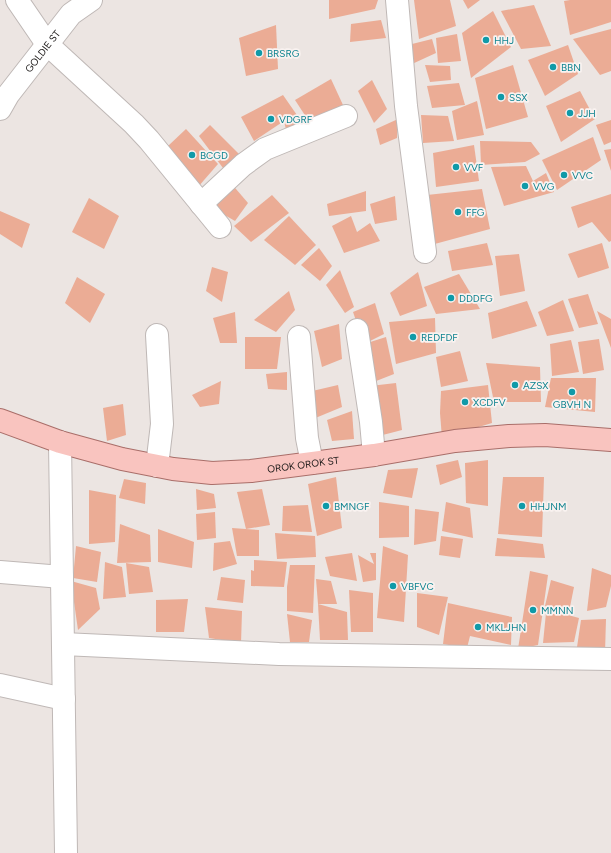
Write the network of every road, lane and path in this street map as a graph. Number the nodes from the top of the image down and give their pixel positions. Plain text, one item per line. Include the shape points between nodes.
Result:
1 (17, 0) edge
2 (91, 0) edge
3 (397, 0) edge
4 (47, 44) junction
5 (0, 109) edge
6 (346, 116) dead end
7 (201, 204) junction
8 (220, 227) dead end
9 (425, 252) dead end
10 (357, 330) dead end
11 (157, 335) dead end
12 (299, 337) dead end
13 (0, 420) edge
14 (611, 440) edge
15 (60, 442) junction
16 (374, 455) junction
17 (312, 463) junction
18 (157, 466) junction
19 (0, 572) edge
20 (62, 577) junction
21 (63, 644) junction
22 (611, 659) edge
23 (0, 685) edge
24 (64, 699) junction
25 (66, 853) edge

1 - 4 street
2 - 4 street, GOLDIE ST via 71,14
3 - 9 street via 406,106
4 - 5 street, GOLDIE ST
4 - 7 street via 134,124
6 - 7 street via 265,149 243,165
7 - 8 street
10 - 16 street
11 - 18 street via 162,424
12 - 17 street via 307,438
13 - 15 main road, OROK OROK ST
14 - 16 main road, OROK OROK ST via 544,435 509,436 455,441
15 - 18 main road, OROK OROK ST
15 - 20 street
16 - 17 main road, OROK OROK ST
17 - 18 main road, OROK OROK ST via 212,473
19 - 20 street
20 - 21 street
21 - 22 street via 279,654
21 - 24 street
23 - 24 street
24 - 25 street

